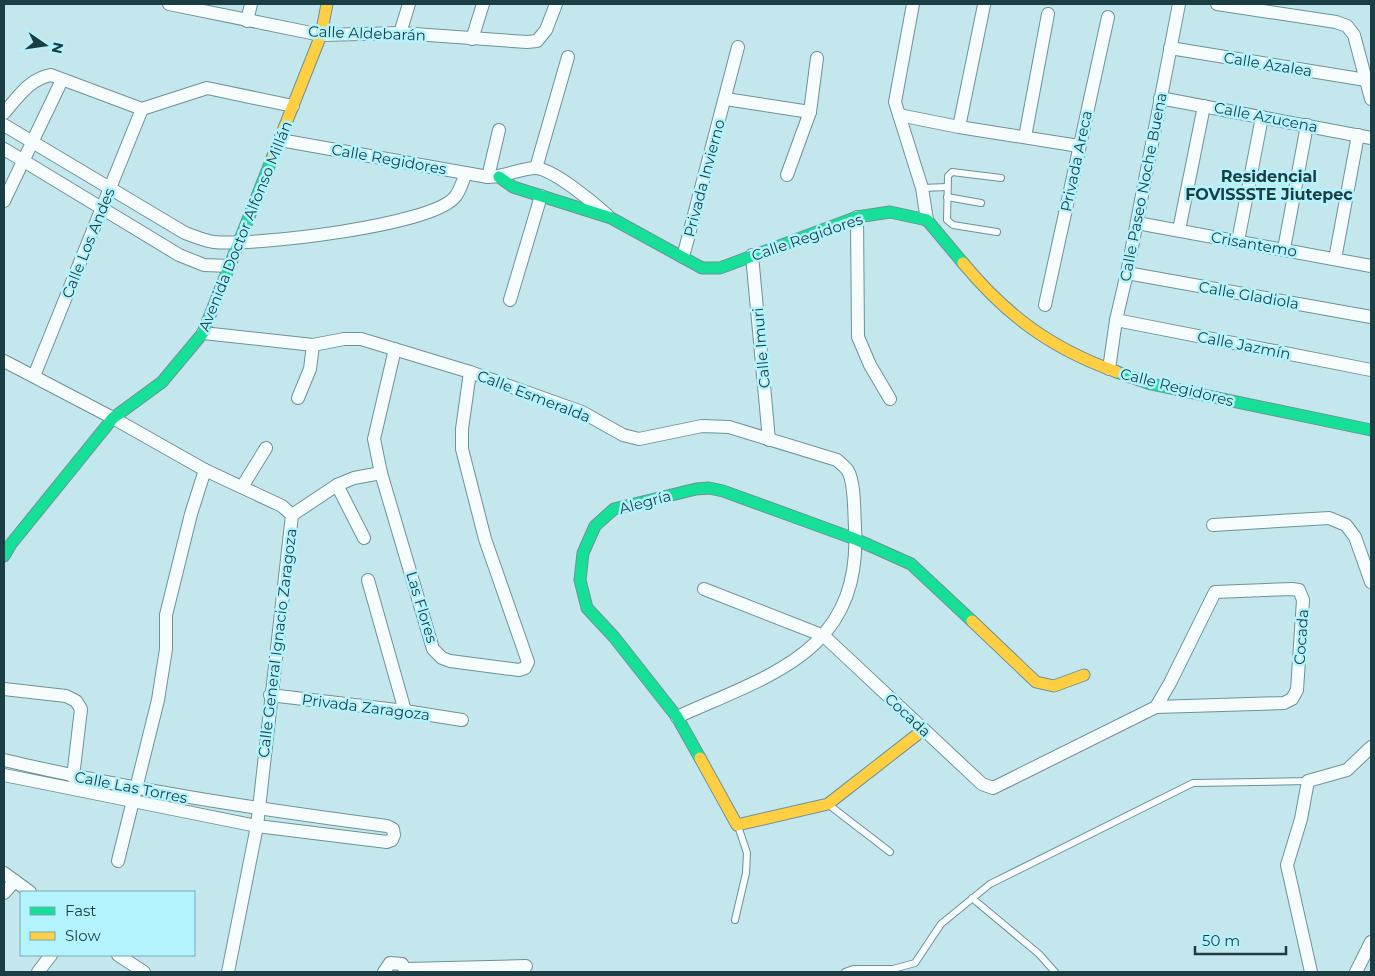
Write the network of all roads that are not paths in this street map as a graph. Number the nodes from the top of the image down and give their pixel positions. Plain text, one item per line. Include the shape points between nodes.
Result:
1 (251, 4) edge
2 (327, 4) edge
3 (409, 4) edge
4 (483, 4) edge
5 (556, 4) edge
6 (913, 4) edge
7 (984, 4) edge
8 (1179, 4) edge
9 (1217, 4) edge
10 (176, 5) edge
11 (1048, 14) dead end
12 (1108, 17) dead end
13 (247, 20) junction
14 (400, 33) junction
15 (321, 35) junction
16 (472, 39) junction
17 (738, 47) dead end
18 (1170, 48) junction
19 (568, 57) dead end
20 (817, 58) dead end
21 (62, 80) junction
22 (1366, 80) junction
23 (1160, 98) junction
24 (726, 99) junction
25 (1371, 99) edge
26 (293, 106) junction
27 (1204, 106) junction
28 (142, 109) junction
29 (810, 112) junction
30 (4, 113) edge
31 (899, 115) junction
32 (1262, 117) junction
33 (4, 125) edge
34 (1307, 125) junction
35 (959, 127) junction
36 (500, 130) dead end
37 (1358, 135) junction
38 (1024, 137) junction
39 (1371, 138) edge
40 (280, 140) junction
41 (32, 142) junction
42 (1079, 146) junction
43 (4, 149) edge
44 (23, 160) junction
45 (536, 168) junction
46 (466, 173) junction
47 (787, 175) dead end
48 (493, 177) junction
49 (1001, 178) dead end
50 (947, 187) junction
51 (110, 188) junction
52 (922, 188) junction
53 (541, 196) junction
54 (947, 197) junction
55 (4, 201) edge
56 (981, 203) dead end
57 (102, 208) junction
58 (857, 217) junction
59 (611, 218) junction
60 (927, 220) junction
61 (1137, 223) junction
62 (1179, 230) junction
63 (997, 232) dead end
64 (1238, 241) junction
65 (239, 242) junction
66 (1284, 249) junction
67 (752, 255) junction
68 (683, 257) junction
69 (1335, 259) junction
70 (230, 266) junction
71 (1371, 266) edge
72 (1128, 273) junction
73 (510, 300) dead end
74 (1045, 305) dead end
75 (1371, 317) edge
76 (1116, 320) junction
77 (204, 334) junction
78 (313, 345) junction
79 (395, 349) junction
80 (4, 362) edge
81 (1109, 370) junction
82 (1371, 370) edge
83 (470, 372) junction
84 (34, 376) junction
85 (298, 398) dead end
86 (890, 399) dead end
87 (113, 418) junction
88 (1371, 430) edge
89 (769, 440) junction
90 (266, 448) dead end
91 (205, 470) junction
92 (381, 473) junction
93 (337, 486) junction
94 (242, 487) junction
95 (292, 515) junction
96 (1213, 524) dead end
97 (364, 538) dead end
98 (856, 539) junction
99 (8, 542) edge
100 (4, 556) edge
101 (368, 580) dead end
102 (1371, 582) edge
103 (704, 589) dead end
104 (824, 636) junction
105 (1084, 675) dead end
106 (4, 689) edge
107 (270, 695) junction
108 (1156, 707) junction
109 (405, 711) junction
110 (678, 717) junction
111 (462, 720) dead end
112 (923, 730) junction
113 (1371, 747) edge
114 (4, 760) edge
115 (4, 775) edge
116 (73, 777) junction
117 (1308, 781) junction
118 (135, 789) junction
119 (134, 802) junction
120 (828, 804) junction
121 (259, 809) junction
122 (737, 825) junction
123 (257, 826) junction
124 (890, 852) dead end
125 (118, 861) dead end
126 (4, 872) edge
127 (15, 881) junction
128 (29, 891) edge
129 (4, 893) edge
130 (972, 898) junction
131 (735, 920) dead end
132 (1371, 942) edge
133 (50, 956) edge
134 (120, 956) edge
135 (526, 966) dead end
136 (871, 970) edge
137 (406, 971) edge
138 (38, 972) edge
139 (144, 972) edge
140 (228, 972) edge
141 (384, 972) edge
142 (845, 972) edge
143 (1055, 972) edge
144 (1311, 972) edge
145 (1356, 972) edge

1 - 13 street
2 - 15 street, Avenida Doctor Alfonso Millán
3 - 14 street
4 - 16 street
5 - 16 street, Calle Aldebarán via 546,30 537,41
6 - 31 street via 895,102
7 - 35 street
8 - 18 street, Calle Paseo Noche Buena
9 - 22 street via 1347,26 1354,35
10 - 13 street, Calle Aldebarán
11 - 38 street
12 - 42 street, Privada Areca
13 - 15 street, Calle Aldebarán
14 - 15 street, Calle Aldebarán
14 - 16 street, Calle Aldebarán
15 - 26 street, Avenida Doctor Alfonso Millán
17 - 24 street, Privada Invierno
18 - 22 street, Calle Azalea
18 - 23 street, Calle Paseo Noche Buena
19 - 45 street
20 - 29 street
21 - 28 street
21 - 30 street via 51,75 39,77
21 - 41 street
22 - 25 street
23 - 27 street, Calle Azucena
23 - 61 street, Calle Paseo Noche Buena
24 - 29 street, Privada Invierno
24 - 68 street, Privada Invierno
26 - 28 street via 207,88
26 - 40 street, Avenida Doctor Alfonso Millán
27 - 32 street, Calle Azucena
27 - 62 street
28 - 51 street, Calle Los Andes
29 - 47 street
31 - 35 street
31 - 52 street
32 - 34 street, Calle Azucena
32 - 64 street
33 - 41 street
34 - 37 street, Calle Azucena
34 - 66 street
35 - 38 street
36 - 48 street
37 - 39 street, Calle Azucena
37 - 69 street
38 - 42 street
40 - 46 street, Calle Regidores
40 - 65 street, Avenida Doctor Alfonso Millán
41 - 44 street
41 - 51 street
42 - 74 street, Privada Areca
43 - 44 street
44 - 55 street
44 - 57 street
45 - 48 street, Calle Regidores
45 - 59 street, Calle Regidores via 562,180
46 - 48 street, Calle Regidores
46 - 65 street via 455,197 433,212 348,232
48 - 53 street, Calle Regidores
49 - 50 lane via 952,172 948,176
50 - 52 lane
50 - 54 lane
51 - 57 street, Calle Los Andes
51 - 65 street via 185,234 213,242
52 - 60 street
53 - 59 street, Calle Regidores
53 - 73 street
54 - 56 lane
54 - 63 lane via 947,220 953,225
57 - 70 street via 179,255 204,265
57 - 84 street, Calle Los Andes
58 - 60 street, Calle Regidores via 890,212
58 - 67 street, Calle Regidores
58 - 86 street via 858,337
59 - 68 street, Calle Regidores
60 - 81 street, Calle Regidores via 984,288 1017,319 1042,337
61 - 62 street, Crisantemo
61 - 72 street, Calle Paseo Noche Buena
62 - 64 street, Crisantemo
64 - 66 street, Crisantemo
65 - 70 street, Avenida Doctor Alfonso Millán
66 - 69 street, Crisantemo
67 - 68 street, Calle Regidores via 720,268 702,268
67 - 89 street, Calle Imuri
69 - 71 street, Crisantemo
70 - 77 street, Avenida Doctor Alfonso Millán
72 - 75 street, Calle Gladiola
72 - 76 street, Calle Paseo Noche Buena
76 - 81 street, Calle Paseo Noche Buena
76 - 82 street, Calle Jazmín
77 - 78 street, Calle Esmeralda
77 - 87 street, Avenida Doctor Alfonso Millán via 162,382
78 - 79 street, Calle Esmeralda via 361,339
78 - 85 street via 310,369
79 - 83 street, Calle Esmeralda
79 - 92 street, Las Flores via 374,439
80 - 84 street, Calle General Ignacio Zaragoza
81 - 88 street, Calle Regidores via 1151,384
83 - 89 street, Calle Esmeralda via 582,412 623,435 639,439 702,426 729,427
83 - 92 street, Las Flores via 462,449 485,539 528,662 525,668 519,670 450,661 434,649
84 - 87 street, Calle General Ignacio Zaragoza
87 - 91 street, Calle General Ignacio Zaragoza
87 - 99 street, Avenida Doctor Alfonso Millán
89 - 98 street, Calle Esmeralda via 837,460 848,471
90 - 94 street
91 - 94 street, Calle General Ignacio Zaragoza
91 - 118 street via 166,615 166,649 158,700
92 - 93 street via 354,478
93 - 95 street
93 - 97 street
94 - 95 street, Calle General Ignacio Zaragoza via 282,506
95 - 107 street, Calle General Ignacio Zaragoza
96 - 102 street via 1329,518 1346,525 1355,537
98 - 104 street, Calle Esmeralda via 854,576 841,610
98 - 105 street, Alegría via 911,564 1036,682 1054,687
98 - 110 street, Alegría via 723,490 708,488 614,509 594,526 583,553 580,580 587,608
99 - 100 street, Avenida Doctor Alfonso Millán
101 - 109 street
103 - 104 street
104 - 110 street, Calle Esmeralda via 784,668
104 - 112 street, Cocada
106 - 116 street via 66,696 76,701 81,709
107 - 109 street, Privada Zaragoza
107 - 121 street, Calle General Ignacio Zaragoza
108 - 108 street, Cocada via 1284,703 1292,699 1298,690 1303,600 1299,590 1215,592
108 - 112 street, Cocada via 993,788 982,784
109 - 111 street, Privada Zaragoza
110 - 122 street, Alegría
112 - 120 street
113 - 117 street via 1347,770
114 - 116 street, Calle Las Torres
115 - 119 street, Calle Las Torres
116 - 118 street, Calle Las Torres
117 - 130 lane via 1193,783 990,884
117 - 144 street via 1287,865
118 - 119 street
118 - 121 street, Calle Las Torres
119 - 123 street, Calle Las Torres
119 - 125 street
120 - 122 street
120 - 124 lane
121 - 123 street, Calle General Ignacio Zaragoza
121 - 123 street, Calle Las Torres via 387,826 394,835 387,842
122 - 131 lane, Alegría via 747,853 746,873
123 - 140 street, Calle General Ignacio Zaragoza
126 - 127 street
127 - 128 street
127 - 129 street
130 - 136 lane via 941,924 915,963
130 - 143 lane via 1039,954
132 - 145 street
133 - 138 street
134 - 139 street
135 - 137 street
136 - 142 lane
137 - 141 street via 402,964 396,962 390,963

